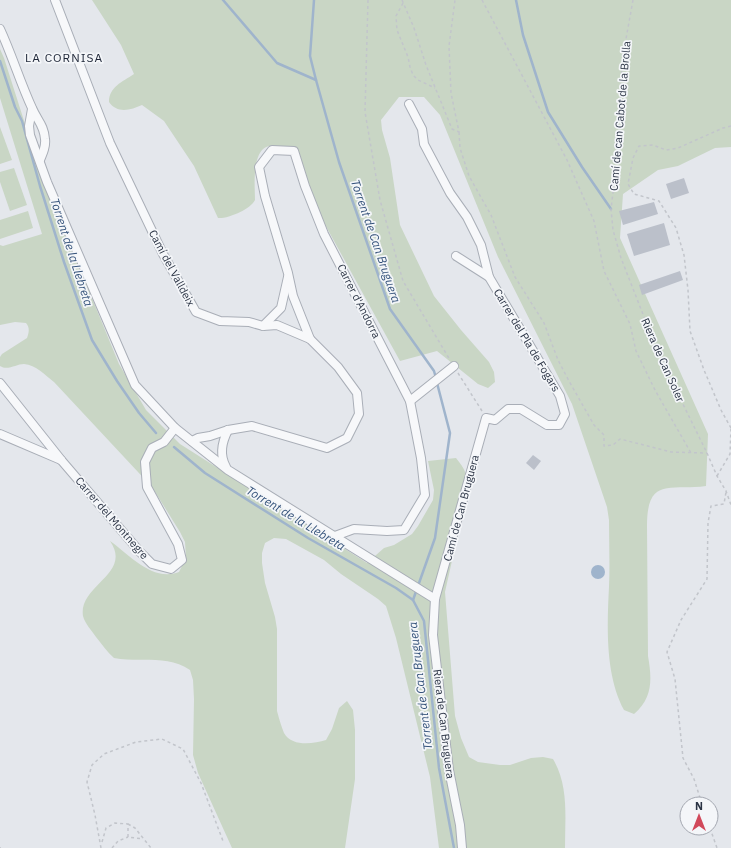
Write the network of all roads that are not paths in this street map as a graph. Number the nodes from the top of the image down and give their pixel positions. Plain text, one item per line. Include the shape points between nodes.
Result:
1 (55, 0) edge
2 (0, 30) edge
3 (409, 104) dead end
4 (32, 109) junction
5 (40, 160) junction
6 (456, 256) dead end
7 (288, 273) junction
8 (489, 278) junction
9 (262, 326) junction
10 (310, 339) junction
11 (454, 366) road end
12 (1, 386) edge
13 (410, 401) junction
14 (486, 418) joint
15 (176, 428) junction
16 (228, 430) junction
17 (0, 434) edge
18 (192, 441) junction
19 (62, 461) junction
20 (228, 470) junction
21 (336, 536) junction
22 (435, 599) junction
23 (462, 848) edge

1 - 9 street, Camí del Valldeix via 110,143 163,254 196,312 220,320 249,322
2 - 4 street
3 - 8 street, Carrer del Pla de Fogars via 422,129 424,144 481,245
4 - 5 street via 30,135
4 - 5 street via 41,121 46,141
5 - 15 street via 46,182 135,385
6 - 8 street, Carrer del Pla de Fogars
7 - 9 street, Carrer d'Andorra via 281,308
7 - 10 street, Carrer d'Andorra via 293,296
7 - 13 street, Carrer d'Andorra via 259,167 272,150 294,151 324,234
8 - 14 street, Carrer del Pla de Fogars via 560,396 565,414 559,425 547,425 521,408 508,410 495,420
9 - 10 street, Camí del Valldeix via 277,325
10 - 16 street, Camí del Valldeix via 338,367 356,393 359,414 347,438 327,448 252,426
11 - 13 street
12 - 19 street, Carrer del Montnegre
13 - 21 street, Carrer d'Andorra via 425,495 404,530 354,529
14 - 22 street, Camí de Can Bruguera
15 - 18 street
15 - 19 street, Carrer del Montnegre via 164,442 152,448 145,462 147,487 178,544 182,560 171,569 152,564
16 - 18 street, Camí del Valldeix
16 - 20 street via 222,443 223,461
17 - 19 street
18 - 20 street
20 - 21 street
21 - 22 street
22 - 23 street, Riera de Can Bruguera via 433,635 437,676

